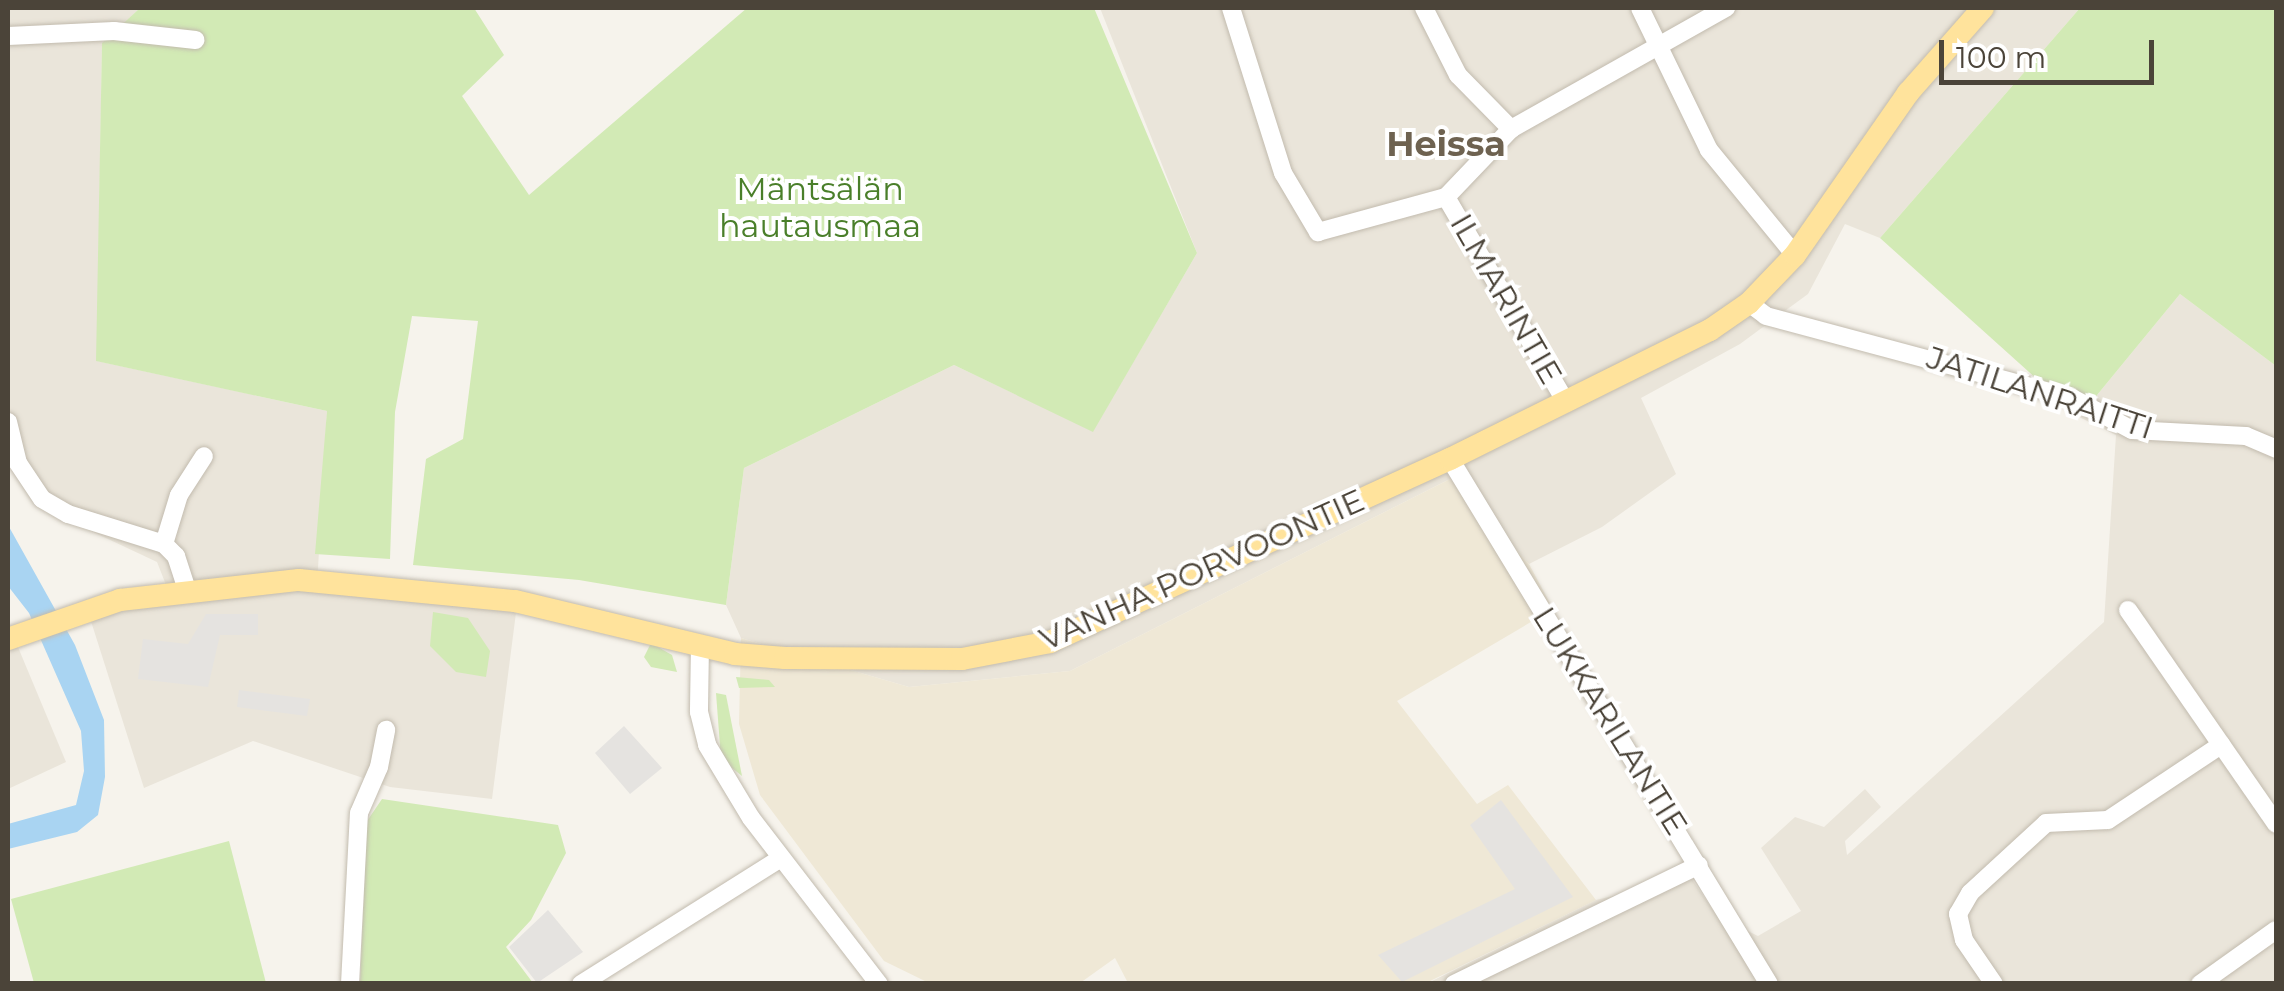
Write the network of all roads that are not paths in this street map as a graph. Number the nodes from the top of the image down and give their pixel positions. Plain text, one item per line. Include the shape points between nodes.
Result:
1 (1230, 8) edge
2 (1424, 8) edge
3 (1640, 8) edge
4 (1726, 8) edge
5 (1983, 8) edge
6 (8, 36) edge
7 (196, 40) dead end
8 (1654, 46) junction
9 (1511, 129) junction
10 (1446, 197) junction
11 (1795, 255) junction
12 (1750, 303) junction
13 (1566, 402) junction
14 (8, 422) edge
15 (2276, 449) edge
16 (204, 456) dead end
17 (1450, 460) junction
18 (164, 544) junction
19 (187, 589) junction
20 (2128, 610) dead end
21 (12, 637) edge
22 (700, 645) junction
23 (386, 730) dead end
24 (2220, 744) junction
25 (2276, 824) edge
26 (781, 858) junction
27 (1699, 865) junction
28 (2276, 930) edge
29 (350, 984) edge
30 (580, 984) edge
31 (879, 984) edge
32 (1454, 984) edge
33 (1769, 984) edge
34 (1994, 984) edge
35 (2200, 984) edge

1 - 10 street via 1283,172 1318,232
2 - 9 street via 1458,75
3 - 8 street
4 - 8 street
5 - 11 main road, VANHA PORVOONTIE via 1908,93
6 - 7 street via 114,31
8 - 9 street
8 - 11 street via 1709,150
9 - 10 street
10 - 13 street, ILMARINTIE
11 - 12 main road, VANHA PORVOONTIE
12 - 13 main road, VANHA PORVOONTIE
12 - 15 street, JATILANRAITTI via 1766,316 2072,398 2132,430 2246,436
13 - 17 main road, VANHA PORVOONTIE
14 - 18 street via 18,463 42,499 68,514
16 - 18 street via 180,494
17 - 22 main road, VANHA PORVOONTIE via 1295,525 1108,620 1028,649 905,661 785,658
17 - 27 street, LUKKARILANTIE
18 - 19 street via 176,556
19 - 21 main road, VANHA PORVOONTIE via 92,607
19 - 22 main road, VANHA PORVOONTIE via 299,580 515,600
20 - 24 street
22 - 26 street via 699,712 707,746
23 - 29 street via 359,813
24 - 25 street
24 - 34 street via 2108,820 2046,823 1970,893 1958,914 1964,940
26 - 30 street
26 - 31 street
27 - 32 street
27 - 33 street, LUKKARILANTIE
28 - 35 street

